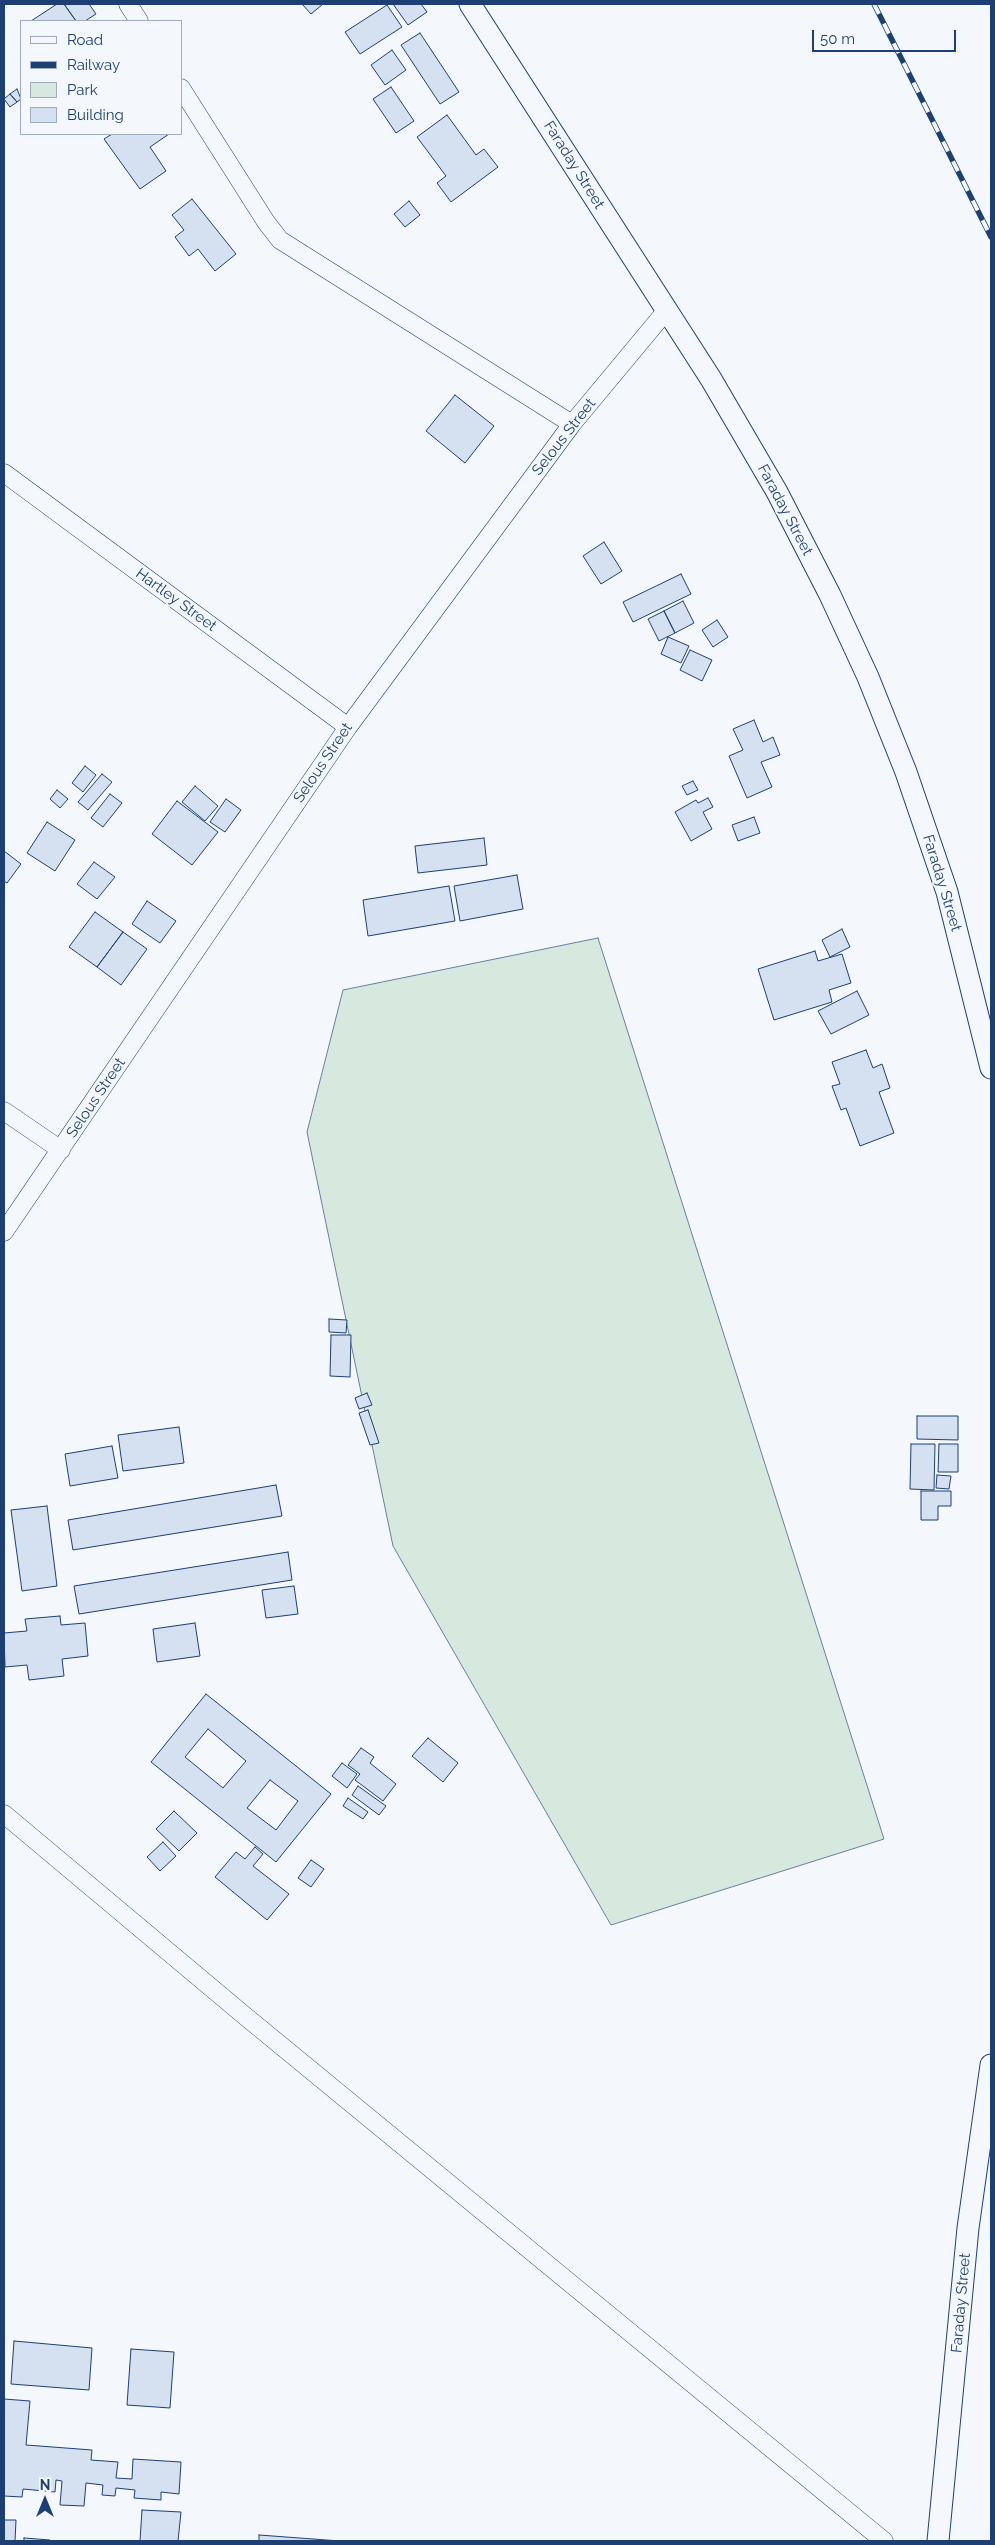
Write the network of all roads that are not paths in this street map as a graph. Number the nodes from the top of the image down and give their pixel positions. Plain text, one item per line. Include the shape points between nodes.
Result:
1 (128, 4) edge
2 (470, 4) edge
3 (138, 20) edge
4 (182, 90) edge
5 (666, 311) junction
6 (572, 424) junction
7 (4, 473) edge
8 (348, 727) junction
9 (991, 1068) edge
10 (4, 1111) edge
11 (61, 1150) junction
12 (4, 1232) edge
13 (4, 1814) edge
14 (991, 2065) edge
15 (884, 2541) edge
16 (938, 2541) edge

1 - 3 street
2 - 5 street, Faraday Street
4 - 6 street via 280,240
5 - 6 street, Selous Street
5 - 9 street, Faraday Street via 711,379 777,492 868,677 906,772 947,892
6 - 8 street, Selous Street
7 - 8 street, Hartley Street
8 - 11 street, Selous Street
10 - 11 street
11 - 12 street, Selous Street
13 - 15 street via 253,2023
14 - 16 street, Faraday Street via 968,2228

